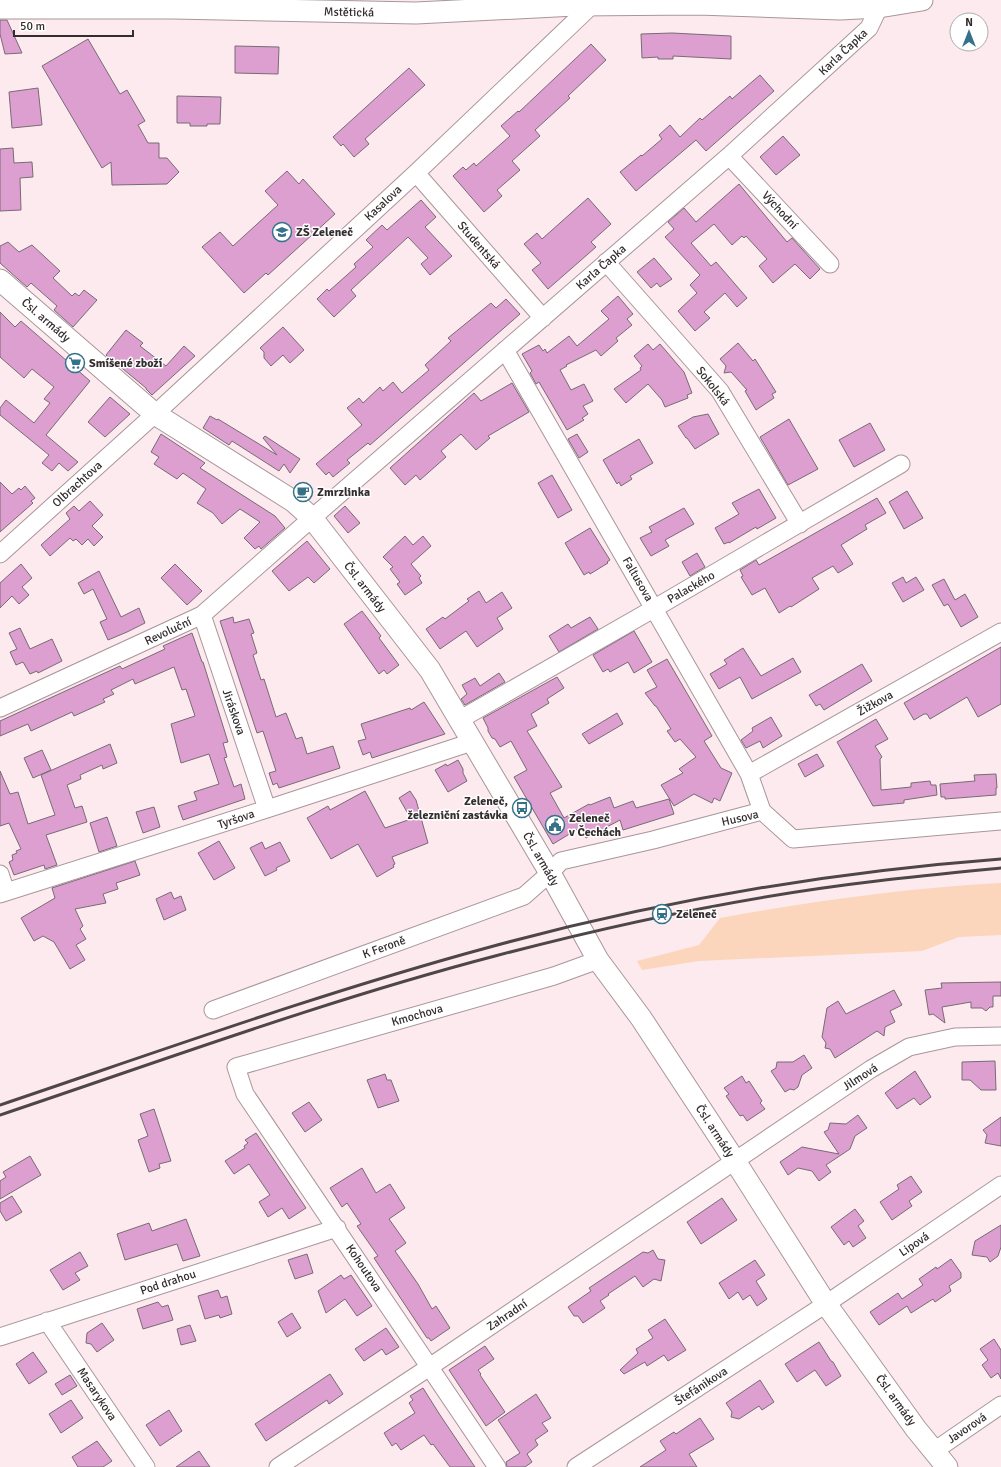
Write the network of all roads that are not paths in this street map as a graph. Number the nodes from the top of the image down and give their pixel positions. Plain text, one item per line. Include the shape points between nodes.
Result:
1 (922, 0) edge
2 (696, 2) edge
3 (592, 5) junction
4 (879, 7) junction
5 (0, 8) edge
6 (729, 156) junction
7 (416, 173) junction
8 (606, 262) junction
9 (830, 264) dead end
10 (0, 280) edge
11 (543, 318) junction
12 (505, 350) junction
13 (155, 414) junction
14 (901, 464) dead end
15 (312, 518) junction
16 (800, 524) junction
17 (0, 554) edge
18 (655, 608) junction
19 (202, 616) junction
20 (1001, 632) edge
21 (0, 708) edge
22 (459, 720) junction
23 (472, 742) junction
24 (749, 774) junction
25 (267, 809) junction
26 (762, 811) junction
27 (1001, 822) edge
28 (550, 873) junction
29 (0, 874) edge
30 (3, 893) edge
31 (598, 960) junction
32 (213, 1010) dead end
33 (1001, 1036) edge
34 (236, 1067) joint
35 (735, 1161) junction
36 (1001, 1185) edge
37 (337, 1228) junction
38 (826, 1304) junction
39 (47, 1321) junction
40 (0, 1337) edge
41 (431, 1366) junction
42 (1001, 1404) edge
43 (934, 1451) junction
44 (146, 1467) edge
45 (278, 1467) edge
46 (497, 1467) edge
47 (576, 1467) edge
48 (947, 1467) edge

1 - 4 street, Mstětická
2 - 3 street, Mstětická
2 - 4 street, Mstětická via 840,9
3 - 5 street, Mstětická via 416,13 174,8
3 - 7 street, Kasalova
4 - 6 street, Karla Čapka via 869,28
6 - 8 street, Karla Čapka
6 - 9 street, Východní
7 - 11 street, Studentská
7 - 13 street, Kasalova
8 - 11 street, Karla Čapka
8 - 16 street, Sokolská via 720,391
10 - 13 street, Čsl. armády
11 - 12 street, Karla Čapka
12 - 15 street, Karla Čapka
12 - 18 street, Faltusova
13 - 15 street, Čsl. armády via 293,501
13 - 17 street, Olbrachtova
14 - 16 street, Palackého
15 - 19 street, Revoluční
15 - 22 street, Čsl. armády via 430,670
16 - 18 street, Palackého
18 - 22 street, Palackého
18 - 24 street, Faltusova
19 - 21 street, Revoluční
19 - 25 street, Jiráskova
20 - 24 street, Žižkova
22 - 23 street, Čsl. armády
23 - 25 street, Tyršova
23 - 28 street, Čsl. armády
24 - 26 street, Faltusova
25 - 30 street, Tyršova
26 - 27 street, Husova via 793,839
26 - 28 street, Husova via 561,861
28 - 31 street, Čsl. armády
28 - 32 street, K Feroně via 524,896
29 - 30 street
31 - 34 street, Kmochova via 554,976
31 - 35 street, Čsl. armády via 640,1018
33 - 35 street, Jilmová via 955,1037 909,1047 871,1069
34 - 37 street, Kohoutova via 245,1094
35 - 38 street, Čsl. armády
35 - 41 street, Zahradní
36 - 38 street, Lipová
37 - 39 street, Pod drahou
37 - 41 street, Kohoutova
38 - 43 street, Čsl. armády
38 - 47 street, Štefánikova
39 - 40 street, Pod drahou
39 - 44 street, Masarykova
41 - 45 street, Zahradní
41 - 46 street, Kohoutova
42 - 43 street, Javorová
43 - 48 street, Čsl. armády

